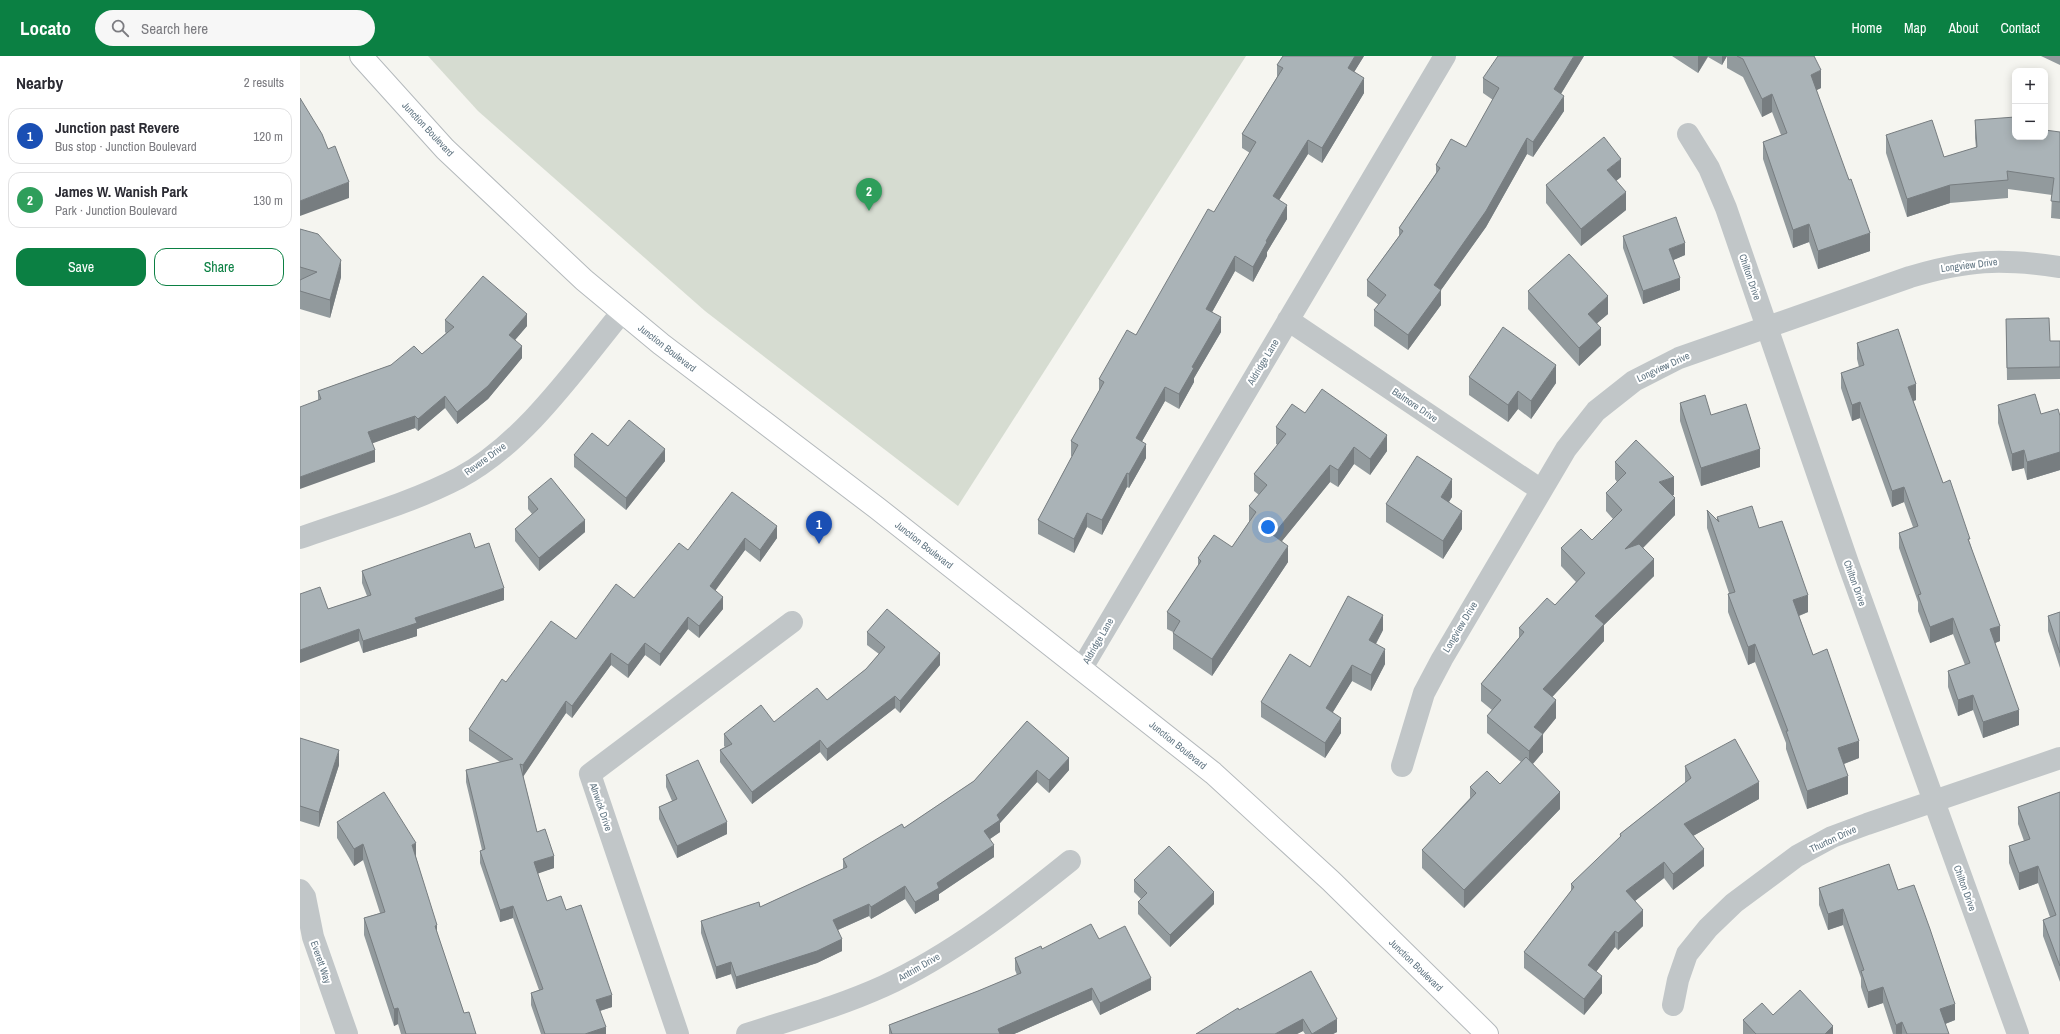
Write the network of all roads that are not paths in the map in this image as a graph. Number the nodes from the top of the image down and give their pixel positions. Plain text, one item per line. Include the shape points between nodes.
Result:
1 (361, 56) edge
2 (1445, 56) edge
3 (1688, 134) dead end
4 (2060, 266) edge
5 (622, 312) junction
6 (1288, 320) junction
7 (1767, 327) junction
8 (1541, 490) junction
9 (300, 538) edge
10 (792, 622) dead end
11 (1082, 668) junction
12 (2060, 758) edge
13 (1402, 766) dead end
14 (1933, 801) junction
15 (1070, 861) dead end
16 (300, 890) edge
17 (1673, 1006) dead end
18 (346, 1034) edge
19 (678, 1034) edge
20 (747, 1034) edge
21 (1487, 1034) edge
22 (2018, 1034) edge

1 - 5 main road, Junction Boulevard via 445,149
2 - 6 street, Aldridge Lane
3 - 7 street, Chilton Drive via 1709,168 1726,208
4 - 7 street, Longview Drive via 2021,261 1986,261 1947,266
5 - 9 street, Revere Drive via 528,425 495,453 460,477 408,500
5 - 11 main road, Junction Boulevard
6 - 8 street, Balmore Drive
6 - 11 street, Aldridge Lane
7 - 8 street, Longview Drive via 1679,358 1634,381 1596,411 1566,448
7 - 14 street, Chilton Drive
8 - 13 street, Longview Drive via 1424,693
10 - 19 street, Alnwick Drive via 590,774
11 - 21 main road, Junction Boulevard via 1218,778 1331,881
12 - 14 street, Thurton Drive
14 - 17 street, Thurton Drive via 1832,837 1797,856 1734,903 1708,928 1687,954
14 - 22 street, Chilton Drive
15 - 20 street, Antrim Drive via 1011,908 937,957 885,986 832,1007
16 - 18 street, Everett Way via 305,897 313,938

